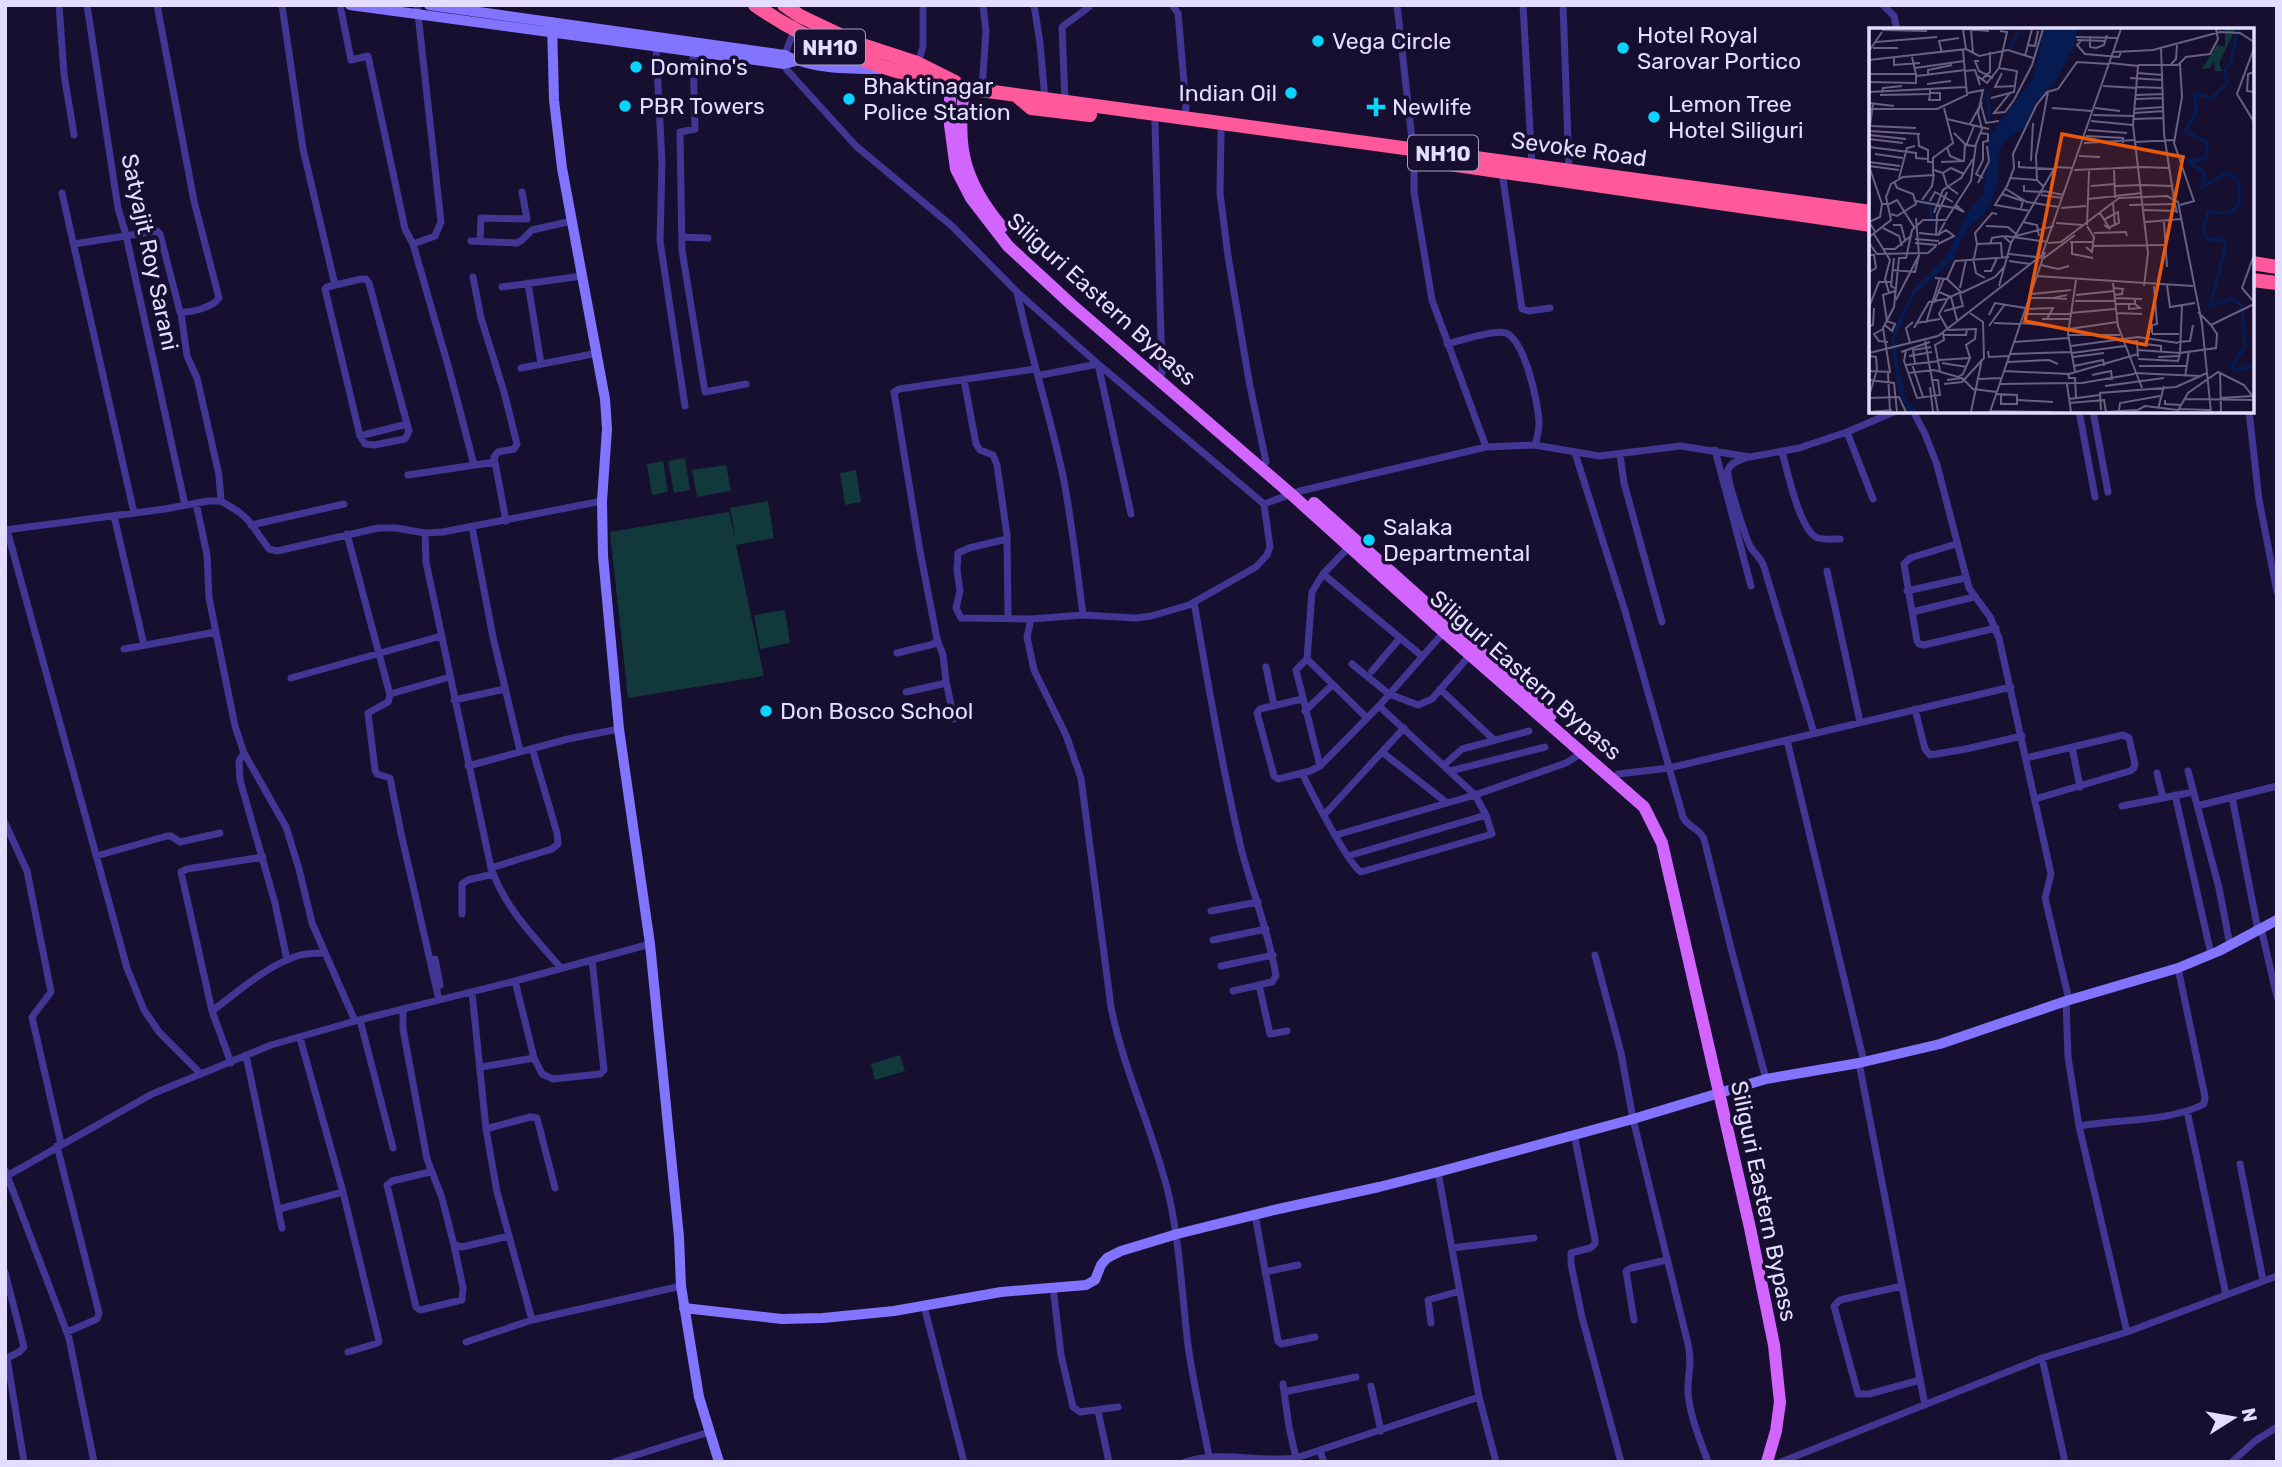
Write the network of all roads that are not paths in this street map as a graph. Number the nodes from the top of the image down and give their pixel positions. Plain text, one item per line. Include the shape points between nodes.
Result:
1 (59, 5) edge
2 (87, 5) edge
3 (157, 5) edge
4 (282, 5) edge
5 (340, 5) edge
6 (350, 5) edge
7 (429, 5) edge
8 (517, 5) edge
9 (755, 5) edge
10 (784, 5) edge
11 (923, 5) edge
12 (983, 5) edge
13 (1034, 5) edge
14 (1172, 5) edge
15 (1397, 5) edge
16 (1523, 5) edge
17 (1563, 5) edge
18 (1883, 5) edge
19 (1089, 7) edge
20 (417, 10) edge
21 (516, 17) junction
22 (797, 17) edge
23 (552, 27) junction
24 (1897, 28) edge
25 (656, 47) junction
26 (693, 52) junction
27 (788, 60) junction
28 (889, 69) junction
29 (914, 70) junction
30 (957, 87) junction
31 (982, 90) junction
32 (1016, 96) junction
33 (1045, 99) junction
34 (1065, 102) junction
35 (1185, 118) junction
36 (1155, 123) junction
37 (1221, 132) junction
38 (74, 135) dead end
39 (1413, 154) junction
40 (1532, 165) junction
41 (1569, 171) junction
42 (1502, 172) junction
43 (523, 192) dead end
44 (62, 194) dead end
45 (1869, 212) edge
46 (527, 219) junction
47 (572, 221) junction
48 (1869, 225) edge
49 (529, 232) junction
50 (125, 235) junction
51 (682, 237) junction
52 (708, 238) dead end
53 (471, 241) dead end
54 (480, 241) junction
55 (74, 244) junction
56 (413, 244) junction
57 (2254, 264) edge
58 (2277, 267) edge
59 (582, 276) junction
60 (473, 277) dead end
61 (2254, 280) edge
62 (528, 283) junction
63 (2277, 283) edge
64 (335, 285) junction
65 (502, 287) dead end
66 (1017, 292) junction
67 (1550, 307) dead end
68 (181, 313) junction
69 (1447, 344) junction
70 (598, 353) junction
71 (541, 364) junction
72 (1098, 364) junction
73 (521, 368) dead end
74 (1038, 372) junction
75 (1162, 373) junction
76 (964, 380) junction
77 (746, 384) dead end
78 (685, 406) dead end
79 (1891, 413) edge
80 (1914, 413) edge
81 (2079, 413) edge
82 (2093, 413) edge
83 (2249, 413) edge
84 (407, 424) junction
85 (1847, 432) junction
86 (360, 436) junction
87 (1535, 446) junction
88 (1486, 447) junction
89 (1715, 450) junction
90 (1782, 452) junction
91 (1575, 453) junction
92 (1620, 455) junction
93 (1750, 457) junction
94 (495, 462) junction
95 (1266, 462) junction
96 (474, 465) junction
97 (408, 475) dead end
98 (2108, 492) dead end
99 (1295, 493) junction
100 (2095, 497) dead end
101 (1873, 499) dead end
102 (221, 501) junction
103 (602, 501) junction
104 (196, 503) junction
105 (344, 504) dead end
106 (1264, 504) junction
107 (185, 505) junction
108 (134, 513) junction
109 (1130, 514) dead end
110 (114, 516) junction
111 (506, 521) junction
112 (251, 525) junction
113 (472, 527) junction
114 (6, 530) edge
115 (425, 533) junction
116 (347, 534) junction
117 (1007, 539) junction
118 (1840, 539) dead end
119 (1956, 544) junction
120 (1350, 546) junction
121 (1827, 571) dead end
122 (1323, 574) junction
123 (1965, 578) junction
124 (1751, 586) dead end
125 (1908, 591) junction
126 (2277, 592) edge
127 (1973, 597) junction
128 (1194, 602) junction
129 (1912, 612) junction
130 (1083, 615) junction
131 (1007, 618) junction
132 (1031, 619) junction
133 (1662, 622) dead end
134 (1996, 628) junction
135 (216, 632) junction
136 (1444, 632) junction
137 (441, 636) junction
138 (1400, 638) junction
139 (937, 639) junction
140 (144, 645) junction
141 (124, 649) dead end
142 (897, 653) dead end
143 (380, 655) junction
144 (1470, 655) junction
145 (1422, 656) junction
146 (1307, 659) junction
147 (1352, 664) dead end
148 (1266, 667) dead end
149 (1372, 671) dead end
150 (450, 677) junction
151 (292, 678) dead end
152 (946, 681) junction
153 (1332, 685) junction
154 (2011, 687) junction
155 (505, 689) junction
156 (1440, 690) junction
157 (906, 692) dead end
158 (390, 694) junction
159 (1389, 694) junction
160 (1302, 699) junction
161 (454, 700) junction
162 (1273, 705) junction
163 (1378, 706) junction
164 (1915, 709) junction
165 (1306, 711) junction
166 (1366, 717) junction
167 (954, 719) dead end
168 (1860, 722) junction
169 (1404, 728) junction
170 (619, 729) junction
171 (1529, 731) dead end
172 (1814, 733) junction
173 (2022, 736) junction
174 (1494, 740) junction
175 (1787, 740) junction
176 (1545, 747) dead end
177 (2071, 747) junction
178 (532, 748) junction
179 (520, 751) junction
180 (1382, 752) junction
181 (1582, 752) junction
182 (244, 753) junction
183 (2026, 758) junction
184 (1444, 765) junction
185 (468, 766) junction
186 (1320, 766) junction
187 (1669, 768) junction
188 (1450, 771) junction
189 (2188, 771) dead end
190 (1302, 773) junction
191 (2157, 773) dead end
192 (1618, 774) junction
193 (2277, 786) edge
194 (2080, 787) junction
195 (2193, 792) junction
196 (1475, 795) junction
197 (2175, 795) junction
198 (2232, 797) junction
199 (2162, 798) junction
200 (2035, 799) junction
201 (1447, 803) junction
202 (2122, 806) dead end
203 (2197, 806) junction
204 (1324, 815) junction
205 (1486, 815) junction
206 (5, 823) edge
207 (220, 833) dead end
208 (1336, 835) junction
209 (96, 856) junction
210 (1348, 856) junction
211 (263, 857) junction
212 (492, 871) junction
213 (1258, 902) junction
214 (1211, 911) dead end
215 (462, 914) dead end
216 (2277, 920) edge
217 (1266, 929) junction
218 (2259, 929) junction
219 (1213, 940) dead end
220 (650, 944) junction
221 (2230, 945) junction
222 (325, 953) junction
223 (2211, 954) junction
224 (1273, 955) junction
225 (1595, 955) dead end
226 (435, 959) dead end
227 (287, 960) junction
228 (592, 960) junction
229 (1221, 966) dead end
230 (561, 968) junction
231 (2178, 968) junction
232 (514, 981) junction
233 (1259, 985) junction
234 (1233, 991) dead end
235 (472, 992) junction
236 (2277, 997) edge
237 (441, 1000) junction
238 (2068, 1000) junction
239 (403, 1009) junction
240 (212, 1011) junction
241 (357, 1020) junction
242 (1287, 1031) dead end
243 (300, 1038) junction
244 (246, 1055) junction
245 (534, 1058) junction
246 (231, 1063) junction
247 (1861, 1063) junction
248 (481, 1068) junction
249 (201, 1074) junction
250 (1766, 1079) junction
251 (1723, 1092) junction
252 (2187, 1111) junction
253 (1633, 1119) junction
254 (2079, 1126) junction
255 (486, 1129) junction
256 (1574, 1134) junction
257 (59, 1145) junction
258 (393, 1148) dead end
259 (2240, 1164) dead end
260 (430, 1172) junction
261 (1438, 1172) junction
262 (6, 1174) edge
263 (555, 1188) dead end
264 (343, 1192) junction
265 (279, 1209) junction
266 (1255, 1215) junction
267 (282, 1227) dead end
268 (1177, 1234) junction
269 (509, 1236) junction
270 (1534, 1238) dead end
271 (454, 1245) junction
272 (1452, 1248) junction
273 (1667, 1260) junction
274 (1298, 1265) dead end
275 (5, 1272) edge
276 (1265, 1272) junction
277 (2277, 1276) edge
278 (2263, 1280) junction
279 (681, 1286) junction
280 (1902, 1286) junction
281 (1053, 1287) junction
282 (1460, 1291) junction
283 (2226, 1295) junction
284 (924, 1306) junction
285 (684, 1308) junction
286 (532, 1320) junction
287 (1634, 1320) dead end
288 (1431, 1323) dead end
289 (67, 1332) junction
290 (2127, 1332) junction
291 (1315, 1338) dead end
292 (466, 1342) dead end
293 (348, 1352) dead end
294 (6, 1358) edge
295 (2042, 1358) junction
296 (1356, 1377) dead end
297 (1920, 1380) junction
298 (1371, 1386) dead end
299 (1479, 1397) junction
300 (1925, 1405) junction
301 (1118, 1407) dead end
302 (1098, 1410) junction
303 (2277, 1427) edge
304 (1381, 1431) junction
305 (709, 1432) junction
306 (1320, 1451) junction
307 (1209, 1456) junction
308 (1296, 1458) junction
309 (1273, 1461) edge
310 (24, 1462) edge
311 (94, 1462) edge
312 (614, 1462) edge
313 (719, 1462) edge
314 (964, 1462) edge
315 (1109, 1462) edge
316 (1185, 1462) edge
317 (1324, 1462) edge
318 (1496, 1462) edge
319 (1621, 1462) edge
320 (1708, 1462) edge
321 (1767, 1462) edge
322 (1774, 1462) edge
323 (1781, 1462) edge
324 (2065, 1462) edge
325 (2232, 1462) edge

1 - 38 street
2 - 50 street, Satyajit Roy Sarani via 113,186
3 - 68 street via 194,201 219,294 215,304
4 - 64 street via 303,149
5 - 56 street via 351,60 368,56 405,229
6 - 20 street
7 - 21 street
8 - 21 street
9 - 22 highway, NH10
10 - 22 highway
11 - 29 street via 923,47
12 - 31 street
13 - 33 street
14 - 35 street via 1178,13
15 - 39 street
16 - 40 street
17 - 41 street
18 - 24 street via 1894,16
19 - 34 street via 1062,27
20 - 23 street
20 - 56 street via 441,222 435,236
21 - 23 street
22 - 27 street
22 - 28 highway, NH10 via 841,51
22 - 29 highway
23 - 25 street
23 - 27 street
23 - 47 street via 554,100
25 - 26 street
25 - 78 street via 662,162 660,242
26 - 27 street
26 - 51 street via 695,129 680,132
27 - 28 street
27 - 66 street via 792,76 856,146 953,228
28 - 29 highway, NH10
29 - 30 highway, NH10
30 - 31 highway, NH10
30 - 75 main road, Siliguri Eastern Bypass via 962,153 988,208 1042,268
30 - 99 main road, Siliguri Eastern Bypass via 950,125 957,169 971,198 1008,246
31 - 32 highway, NH10
32 - 33 highway, Sevoke Road / NH10
32 - 36 highway, Sevoke Road via 1031,108
33 - 34 highway, Sevoke Road / NH10
34 - 35 highway, Sevoke Road / NH10
35 - 39 highway, Sevoke Road / NH10
36 - 37 highway, Sevoke Road
36 - 75 street
37 - 39 highway, Sevoke Road
37 - 95 street via 1220,193 1228,256
39 - 40 highway, Sevoke Road / NH10
39 - 42 highway, Sevoke Road
39 - 69 street via 1425,269
40 - 41 highway, Sevoke Road / NH10
41 - 45 highway, Sevoke Road / NH10
42 - 48 highway, Sevoke Road
42 - 67 street via 1522,309
43 - 46 street
44 - 55 street
46 - 49 street
46 - 54 street via 481,218
47 - 49 street
47 - 59 street
49 - 54 street via 517,243
50 - 55 street
50 - 68 street via 159,232
50 - 107 street, Satyajit Roy Sarani
51 - 52 street
51 - 77 street via 705,392
53 - 54 street
55 - 108 street
56 - 96 street
57 - 58 highway
59 - 62 street
59 - 70 street
60 - 94 street via 517,444 496,453
61 - 63 highway
62 - 65 street
62 - 71 street
64 - 84 street via 361,279 369,283
64 - 86 street via 325,289
66 - 72 street
66 - 74 street
68 - 102 street
69 - 87 street via 1501,332 1510,335 1523,356 1536,402 1539,428
69 - 88 street
70 - 71 street
70 - 103 street via 606,412
71 - 73 street
72 - 74 street
72 - 106 street
72 - 109 street
74 - 76 street
74 - 130 street via 1063,478
75 - 95 main road, Siliguri Eastern Bypass
76 - 117 street via 976,444 993,455 997,465
76 - 139 street via 899,389 893,395
79 - 85 street
80 - 119 street via 1937,465
81 - 100 street
82 - 98 street
83 - 126 street via 2259,500
84 - 86 street
84 - 86 street via 408,436 399,441 369,445
85 - 90 street
85 - 101 street
87 - 88 street
87 - 91 street
88 - 99 street
89 - 92 street via 1681,446
89 - 93 street
89 - 124 street
90 - 93 street
90 - 118 street via 1809,531 1820,539
91 - 92 street
91 - 187 street
92 - 133 street via 1623,483
93 - 172 street via 1730,467 1730,486 1749,545 1764,567
94 - 96 street
94 - 111 street
95 - 99 main road, Siliguri Eastern Bypass
96 - 97 street
99 - 106 street
99 - 120 main road, Siliguri Eastern Bypass
99 - 192 main road, Siliguri Eastern Bypass via 1352,536
102 - 104 street
102 - 112 street
103 - 111 street
103 - 170 street
104 - 107 street
104 - 135 street
105 - 112 street
106 - 128 street via 1267,555 1256,567
107 - 108 street
108 - 110 street
110 - 114 street
110 - 140 street
111 - 113 street
112 - 116 street via 273,551
113 - 115 street
113 - 155 street
114 - 209 street
115 - 116 street via 387,527
115 - 137 street
116 - 143 street
117 - 131 street
117 - 131 street via 958,553 956,608 964,620
119 - 123 street
119 - 125 street via 1906,560 1903,569
120 - 122 street
120 - 136 main road, Siliguri Eastern Bypass
121 - 168 street
122 - 138 street
122 - 146 street via 1309,605
123 - 125 street
123 - 127 street
125 - 129 street
127 - 129 street
127 - 134 street
128 - 130 street via 1136,618
128 - 213 street via 1229,797
129 - 134 street via 1921,646
130 - 132 street
131 - 132 street
132 - 268 street via 1027,637 1034,670 1082,778 1116,1033 1161,1163
134 - 154 street
135 - 140 street
135 - 182 street
136 - 144 main road, Siliguri Eastern Bypass
136 - 145 street
137 - 143 street
137 - 150 street
138 - 145 street
138 - 149 street
139 - 142 street via 934,644
139 - 152 street
140 - 141 street
143 - 151 street
143 - 158 street
144 - 156 street
144 - 181 main road, Siliguri Eastern Bypass
145 - 159 street
146 - 153 street
146 - 160 street via 1296,670
147 - 159 street
148 - 162 street
150 - 158 street
150 - 161 street
152 - 157 street
152 - 167 street
153 - 165 street
153 - 166 street
154 - 164 street
154 - 173 street
155 - 161 street
155 - 179 street
156 - 159 street via 1418,705
156 - 174 street
158 - 237 street via 388,702 368,713 375,771 392,782
159 - 163 street
160 - 162 street
160 - 165 street
161 - 185 street
162 - 190 street via 1257,713 1275,776
163 - 166 street
163 - 169 street
164 - 168 street
164 - 173 street via 1930,754
165 - 186 street
166 - 186 street
168 - 172 street
169 - 180 street
169 - 184 street
170 - 178 street
170 - 220 street
171 - 174 street
172 - 175 street
173 - 183 street
174 - 184 street via 1462,749
175 - 187 street
175 - 247 street
176 - 188 street
177 - 183 street
177 - 194 street
177 - 194 street via 2123,735 2129,738 2135,764 2121,775
178 - 179 street
178 - 212 street via 558,844
179 - 185 street
180 - 201 street
180 - 204 street
181 - 196 street via 1566,763
181 - 251 main road, Siliguri Eastern Bypass via 1644,807 1657,830
182 - 211 street via 238,770
182 - 222 street via 286,827 312,923
183 - 200 street
184 - 188 street
185 - 212 street
186 - 190 street
187 - 192 street
187 - 250 street via 1685,822 1704,839
188 - 196 street
189 - 195 street
190 - 204 street
191 - 199 street
192 - 251 main road, Siliguri Eastern Bypass via 1648,802 1666,834
193 - 198 street
194 - 200 street
195 - 197 street
195 - 203 street
196 - 201 street
196 - 205 street
197 - 199 street
197 - 223 street
198 - 203 street
198 - 218 street
199 - 202 street
200 - 238 street via 2052,874 2045,898
201 - 208 street
203 - 221 street
204 - 208 street
205 - 210 street
205 - 210 street via 1492,830 1489,836 1361,872
206 - 257 street via 27,872 51,992 32,1017
207 - 209 street via 180,842 167,836
208 - 210 street
209 - 249 street via 127,968 144,1010
211 - 227 street
211 - 240 street via 181,872
212 - 215 street via 462,884
212 - 230 street via 514,913
213 - 214 street
213 - 217 street
216 - 218 street
217 - 219 street
217 - 224 street
218 - 221 street
218 - 236 street
220 - 228 street
220 - 279 street
221 - 223 street
222 - 227 street
222 - 241 street
223 - 231 street
224 - 229 street
224 - 233 street via 1276,979
225 - 253 street via 1622,1053
226 - 237 street
227 - 240 street
228 - 230 street
228 - 245 street via 603,1072 548,1078
230 - 232 street
231 - 238 street
231 - 252 street via 2205,1097 2204,1104
232 - 235 street
232 - 245 street
233 - 234 street
233 - 242 street via 1270,1034
235 - 237 street
235 - 248 street
237 - 239 street
238 - 247 street via 1940,1044
238 - 254 street via 2068,1057
239 - 241 street
239 - 260 street
240 - 246 street
241 - 243 street
241 - 258 street
243 - 244 street
243 - 264 street
244 - 246 street
244 - 265 street
245 - 248 street
246 - 249 street
247 - 250 street
247 - 280 street
248 - 255 street
249 - 257 street via 152,1094
250 - 251 street
251 - 253 street
251 - 321 main road, Siliguri Eastern Bypass via 1774,1345 1780,1402
251 - 322 main road, Siliguri Eastern Bypass via 1762,1249 1787,1380 1784,1430
252 - 254 street
252 - 283 street
253 - 256 street
253 - 273 street
254 - 290 street
255 - 263 street via 537,1118
255 - 269 street
256 - 261 street
256 - 319 street via 1595,1244 1571,1253 1571,1264
257 - 262 street
257 - 289 street via 99,1314
259 - 278 street
260 - 271 street
260 - 271 street via 387,1185 416,1307 421,1310 462,1300
261 - 266 street
261 - 272 street
262 - 289 street
264 - 265 street
264 - 293 street via 379,1341
265 - 267 street
266 - 268 street
266 - 276 street
268 - 281 street via 1107,1258 1092,1283
268 - 307 street via 1189,1349
269 - 271 street
269 - 286 street
270 - 272 street
272 - 282 street
273 - 287 street via 1626,1271
273 - 320 street via 1691,1356 1692,1412
274 - 276 street
275 - 294 street via 24,1344 23,1350
276 - 291 street via 1279,1343
277 - 278 street
278 - 283 street
279 - 285 street
279 - 286 street
280 - 297 street
280 - 297 street via 1840,1300 1834,1306 1857,1394
281 - 284 street
281 - 302 street via 1073,1407 1080,1412
282 - 288 street via 1428,1300
282 - 299 street
283 - 290 street
284 - 285 street via 782,1319
284 - 314 street
285 - 305 street
286 - 292 street
289 - 311 street
290 - 295 street
294 - 310 street
295 - 300 street
295 - 324 street
296 - 308 street via 1284,1388
297 - 300 street
298 - 304 street
299 - 304 street
299 - 318 street
300 - 323 street
301 - 302 street
302 - 315 street
303 - 325 street
304 - 306 street
305 - 312 street
305 - 313 street
306 - 308 street
306 - 317 street
307 - 309 street
307 - 316 street
308 - 309 street

